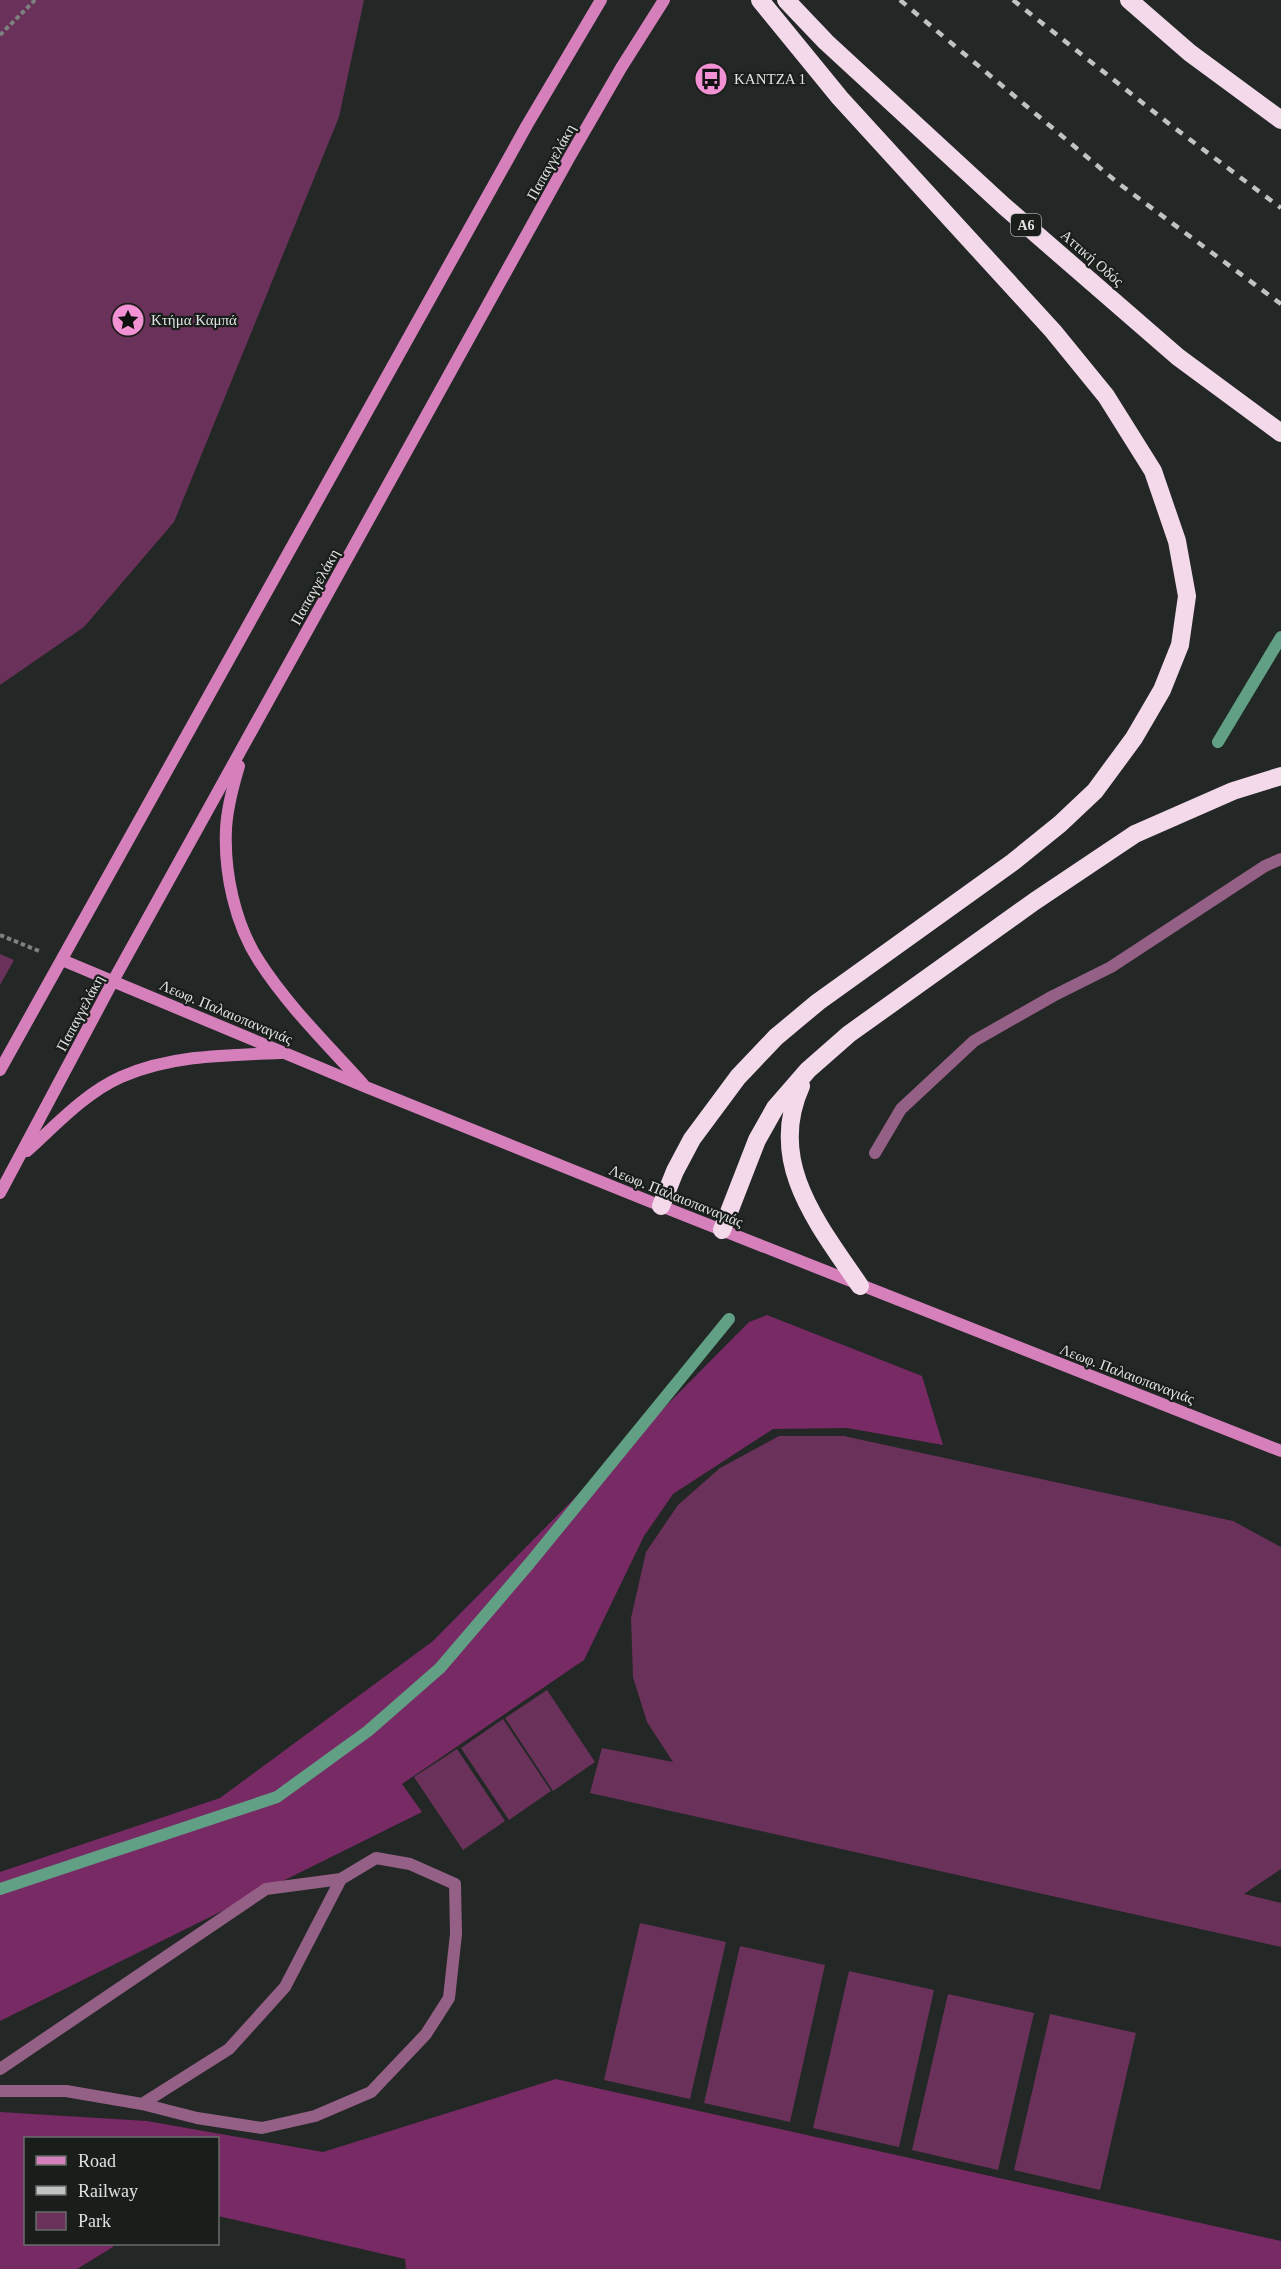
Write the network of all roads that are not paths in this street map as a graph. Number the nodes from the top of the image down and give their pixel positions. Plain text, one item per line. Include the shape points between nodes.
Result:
1 (601, 0) edge
2 (664, 0) edge
3 (760, 0) edge
4 (786, 0) edge
5 (1129, 0) edge
6 (1281, 120) edge
7 (1281, 433) edge
8 (244, 746) junction
9 (1281, 776) edge
10 (1281, 859) edge
11 (62, 960) junction
12 (113, 981) junction
13 (285, 1053) junction
14 (0, 1070) edge
15 (808, 1070) junction
16 (366, 1087) junction
17 (875, 1153) dead end
18 (20, 1158) junction
19 (0, 1193) edge
20 (661, 1206) junction
21 (722, 1230) junction
22 (860, 1286) junction
23 (1281, 1451) edge
24 (341, 1879) junction
25 (0, 2069) edge
26 (0, 2091) edge
27 (142, 2104) junction

1 - 11 street via 527,125
2 - 8 street, Παπαγγελάκη via 621,68
3 - 20 highway via 840,98 1053,331 1106,396 1153,471 1177,541 1187,596 1180,645 1162,690 1134,738 1095,790 1013,862 818,1002 776,1037 738,1077 692,1139
4 - 7 highway, Αττική Οδός / Α6 via 826,42 1004,206 1178,357
5 - 6 highway via 1190,53
8 - 12 street, Παπαγγελάκη
8 - 16 street via 226,829 228,876 240,921 258,959 288,1001
9 - 15 highway via 1233,791 1136,834 1035,901 859,1028
10 - 17 street via 1111,967 974,1041 901,1109
11 - 12 street, Λεωφ. Παλαιοπαναγιάς
11 - 14 street
12 - 13 street, Λεωφ. Παλαιοπαναγιάς
12 - 18 street, Παπαγγελάκη
13 - 16 street, Λεωφ. Παλαιοπαναγιάς
13 - 18 street via 211,1056 159,1064 120,1077 78,1104
15 - 21 highway via 775,1108 757,1140
15 - 22 highway via 792,1106 790,1157 820,1226
16 - 20 street, Λεωφ. Παλαιοπαναγιάς
18 - 19 street, Παπαγγελάκη
20 - 21 street, Λεωφ. Παλαιοπαναγιάς
21 - 22 street, Λεωφ. Παλαιοπαναγιάς
22 - 23 street, Λεωφ. Παλαιοπαναγιάς
24 - 25 street via 266,1889
24 - 27 street via 285,1987 229,2049
24 - 27 street via 376,1858 410,1864 455,1884 456,1934 449,1998 426,2034 371,2092 315,2116 262,2128
26 - 27 street via 66,2091

